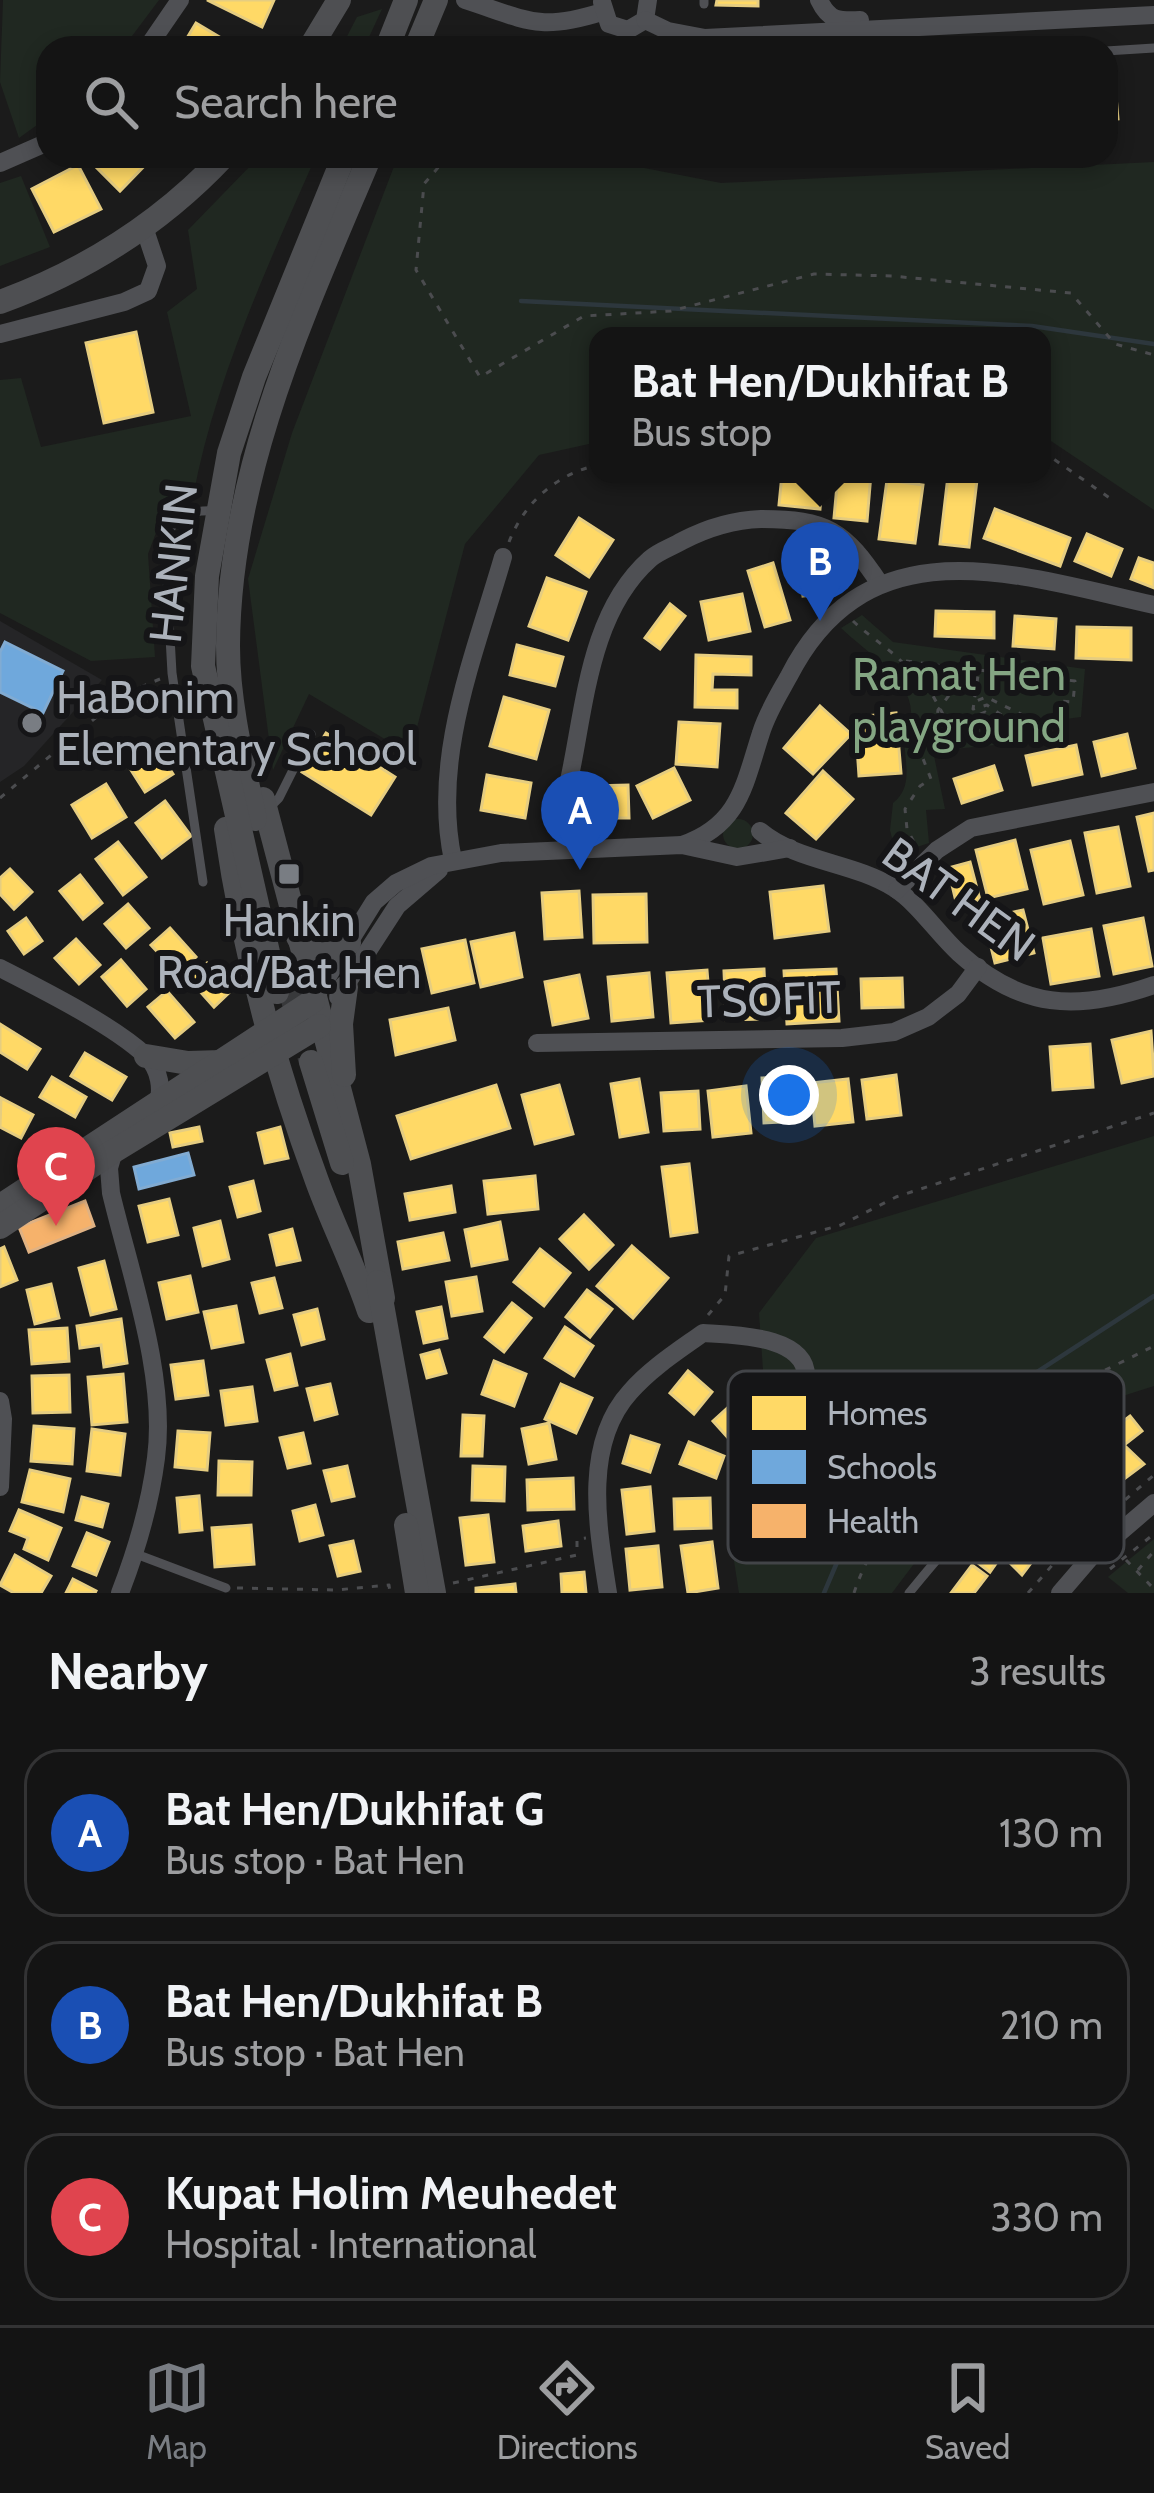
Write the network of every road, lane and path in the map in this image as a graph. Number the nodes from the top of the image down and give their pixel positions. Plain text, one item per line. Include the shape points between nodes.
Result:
1 (180, 0) edge
2 (339, 0) edge
3 (406, 0) edge
4 (436, 0) edge
5 (465, 0) edge
6 (817, 0) edge
7 (603, 6) edge
8 (647, 10) edge
9 (1154, 15) edge
10 (899, 30) junction
11 (155, 36) edge
12 (317, 36) edge
13 (392, 36) edge
14 (421, 36) edge
15 (694, 36) edge
16 (804, 36) joint
17 (1154, 48) edge
18 (1118, 50) edge
19 (36, 147) edge
20 (0, 163) edge
21 (210, 168) edge
22 (339, 168) edge
23 (365, 168) edge
24 (438, 168) edge
25 (144, 227) junction
26 (0, 302) edge
27 (0, 334) edge
28 (1154, 355) edge
29 (1051, 457) edge
30 (589, 468) edge
31 (1114, 501) dead end
32 (217, 511) junction
33 (503, 557) joint
34 (880, 584) junction
35 (1154, 604) edge
36 (841, 608) junction
37 (904, 661) junction
38 (979, 669) junction
39 (172, 673) junction
40 (925, 681) junction
41 (231, 694) junction
42 (974, 702) junction
43 (938, 710) junction
44 (311, 734) dead end
45 (744, 792) junction
46 (1154, 792) edge
47 (0, 798) edge
48 (265, 808) junction
49 (562, 811) joint
50 (730, 812) junction
51 (449, 821) junction
52 (756, 824) junction
53 (715, 830) junction
54 (682, 845) junction
55 (790, 848) junction
56 (574, 850) junction
57 (722, 851) junction
58 (752, 852) junction
59 (484, 854) junction
60 (930, 857) junction
61 (453, 860) junction
62 (203, 882) dead end
63 (897, 890) junction
64 (296, 932) junction
65 (349, 943) junction
66 (978, 967) junction
67 (0, 968) edge
68 (274, 985) junction
69 (1154, 985) edge
70 (346, 987) junction
71 (316, 1013) junction
72 (537, 1043) dead end
73 (288, 1053) junction
74 (234, 1055) junction
75 (146, 1056) junction
76 (221, 1089) junction
77 (160, 1100) junction
78 (1154, 1113) edge
79 (295, 1115) junction
80 (351, 1137) junction
81 (123, 1145) junction
82 (68, 1181) junction
83 (111, 1192) junction
84 (0, 1206) edge
85 (0, 1227) edge
86 (376, 1304) junction
87 (704, 1333) junction
88 (1154, 1346) edge
89 (805, 1371) edge
90 (1108, 1371) edge
91 (0, 1401) edge
92 (1154, 1475) edge
93 (0, 1487) edge
94 (1124, 1501) edge
95 (1154, 1503) edge
96 (1124, 1529) edge
97 (1154, 1534) edge
98 (599, 1535) junction
99 (1154, 1551) edge
100 (135, 1553) junction
101 (1124, 1558) joint
102 (864, 1563) edge
103 (934, 1563) edge
104 (1054, 1563) edge
105 (1086, 1563) edge
106 (1118, 1563) edge
107 (1111, 1569) dead end
108 (1137, 1572) junction
109 (226, 1588) joint
110 (441, 1588) edge
111 (1154, 1589) edge
112 (270, 1591) edge
113 (300, 1592) edge
114 (120, 1593) edge
115 (390, 1593) edge
116 (417, 1593) edge
117 (608, 1593) edge
118 (854, 1593) edge
119 (909, 1593) edge
120 (1028, 1593) edge
121 (1060, 1593) edge

1 - 11 street
2 - 12 main road
3 - 13 main road
4 - 14 main road
5 - 7 street via 557,25
6 - 10 street via 837,21 878,20
6 - 16 street
7 - 8 street via 621,30 634,28
8 - 15 street
9 - 10 street
10 - 16 street
17 - 18 lane
19 - 20 street
21 - 25 main road
22 - 32 main road, HANKIN via 254,377
23 - 41 main road, HANKIN via 261,436 231,591
24 - 28 path via 424,184 416,270 480,377 584,316 673,310 814,274 1071,293 1115,344
25 - 26 main road
25 - 27 street via 157,266 148,291
29 - 31 path
30 - 33 path via 560,477 518,519
32 - 39 lane via 181,516 167,534
32 - 68 main road, HANKIN via 203,666 231,867
33 - 51 street via 451,736
34 - 35 street via 955,569
34 - 36 street
34 - 49 street via 854,544 826,526 780,519 737,520 652,557 603,630
36 - 37 path
36 - 45 street via 805,644 762,728
37 - 38 path
37 - 40 path
38 - 42 path
38 - 42 path via 1075,681 1073,702 1058,701 1057,715 1033,720 986,697
39 - 47 path via 124,694
39 - 62 lane
40 - 43 path
40 - 43 path via 940,679 953,690
41 - 48 main road
41 - 68 main road, HANKIN
42 - 43 path via 973,710 987,706 1003,716 954,719
43 - 60 path via 937,725 918,746 932,779 905,809 912,841
44 - 48 lane via 279,798
45 - 50 street
45 - 52 street
46 - 60 street via 971,828
48 - 64 main road
49 - 56 path via 581,814
50 - 52 street
50 - 53 street
51 - 59 street via 462,842
51 - 61 street
52 - 55 street, BAT HEN
52 - 58 street
53 - 54 street
53 - 57 street
54 - 56 street
54 - 57 street
55 - 58 street, BAT HEN
55 - 63 street, BAT HEN
56 - 59 street
57 - 58 street
59 - 61 street
60 - 63 street
61 - 65 street via 396,883
61 - 70 street via 397,906
63 - 66 street, BAT HEN
64 - 65 main road via 309,953
64 - 71 main road
65 - 71 street
66 - 69 street, BAT HEN via 1004,987 1050,1003
66 - 72 street, TSOFIT via 958,994 894,1032
67 - 75 street
68 - 73 main road
68 - 74 main road
70 - 71 street
70 - 80 main road via 342,1060
71 - 73 main road
71 - 80 main road
73 - 74 main road
73 - 76 main road
73 - 79 main road
73 - 86 main road
74 - 75 main road via 188,1064
74 - 77 main road
75 - 77 street
76 - 79 main road via 270,1083
76 - 81 main road
77 - 81 street
77 - 84 main road
78 - 87 path via 896,1197 841,1225 729,1256 724,1295
79 - 86 main road
80 - 86 main road
81 - 82 main road
81 - 83 street via 109,1168
82 - 83 street via 94,1180
82 - 85 main road
83 - 100 street via 157,1414 157,1455
86 - 110 main road
86 - 116 main road
87 - 89 street via 778,1345 802,1358
87 - 98 street via 651,1370 607,1428
88 - 90 path
91 - 93 street
92 - 94 path
95 - 96 street
97 - 101 path
98 - 110 path via 577,1539 577,1555
98 - 117 street
99 - 108 path
100 - 109 lane
100 - 114 street
101 - 108 path
102 - 118 path
103 - 119 lane
104 - 120 path
105 - 121 street
106 - 107 path
108 - 111 path
109 - 112 path
112 - 113 path
113 - 115 path via 389,1585

